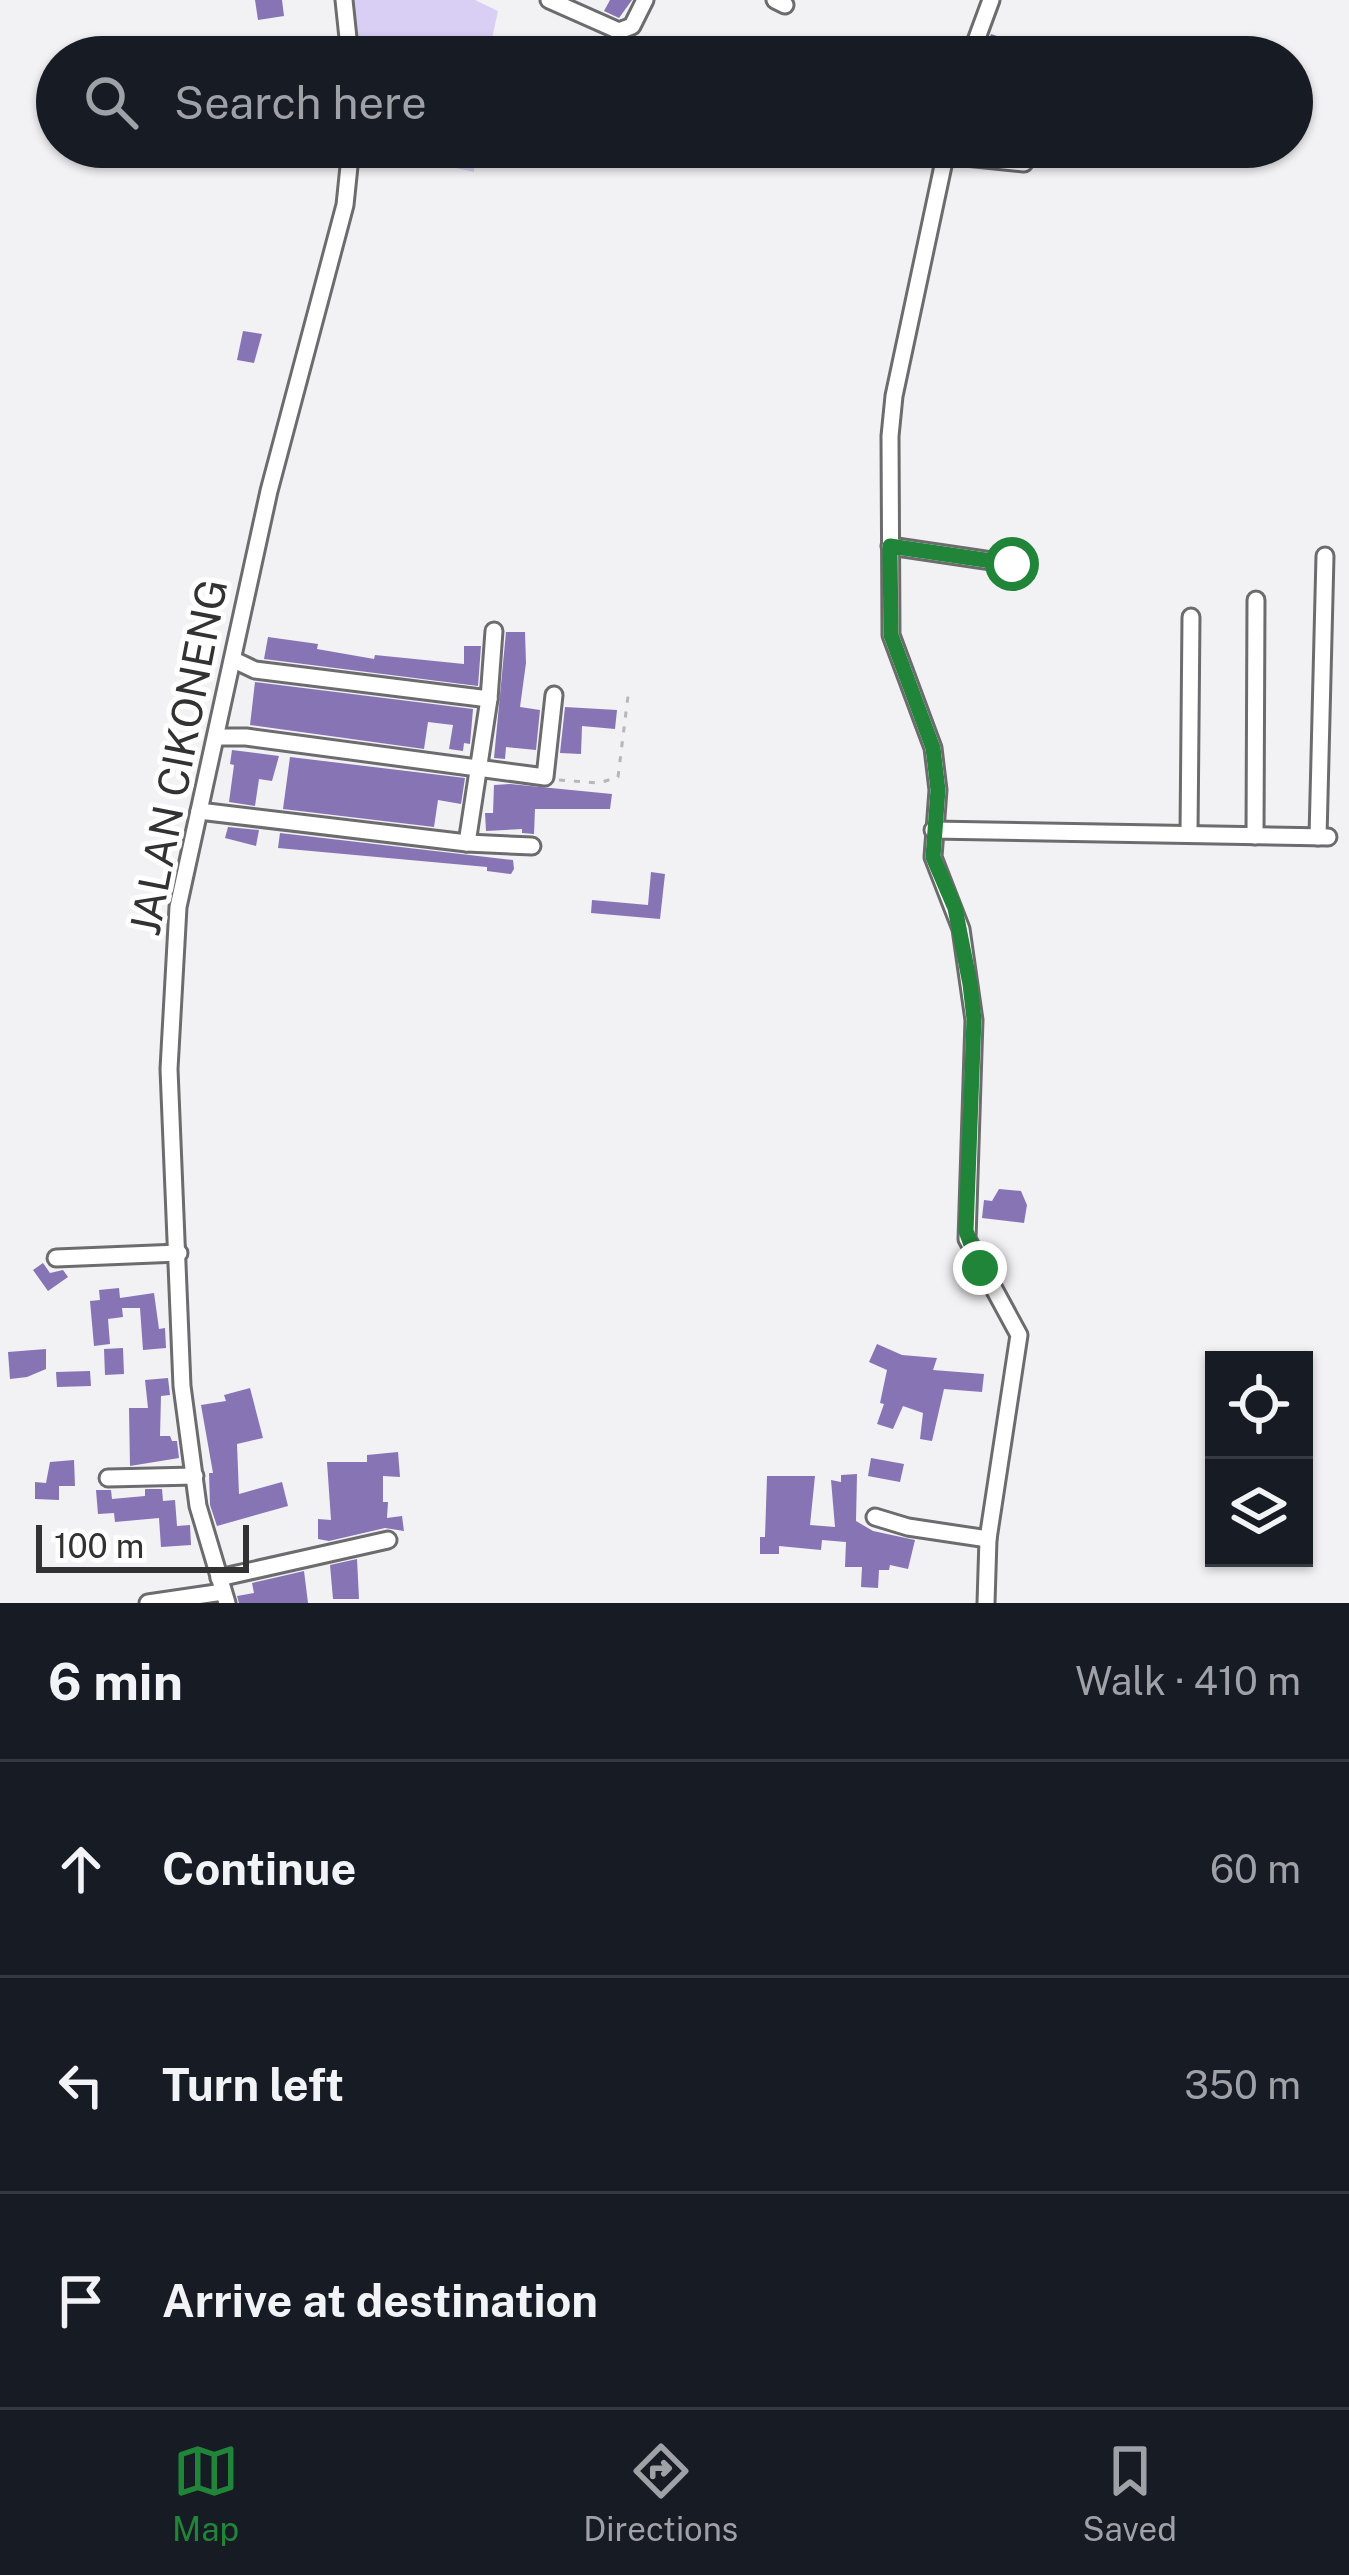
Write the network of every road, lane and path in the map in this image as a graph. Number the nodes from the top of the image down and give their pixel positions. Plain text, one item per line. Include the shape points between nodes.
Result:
1 (344, 0) edge
2 (645, 0) edge
3 (991, 0) edge
4 (561, 3) edge
5 (348, 36) edge
6 (978, 36) edge
7 (349, 168) edge
8 (942, 168) edge
9 (890, 546) junction
10 (1324, 556) dead end
11 (1012, 564) dead end
12 (1256, 600) dead end
13 (1191, 617) dead end
14 (494, 631) dead end
15 (234, 660) junction
16 (554, 695) dead end
17 (628, 696) dead end
18 (489, 699) junction
19 (218, 737) junction
20 (478, 769) junction
21 (545, 777) junction
22 (200, 811) junction
23 (933, 830) junction
24 (1189, 834) junction
25 (1256, 836) junction
26 (467, 843) junction
27 (532, 846) dead end
28 (179, 1253) junction
29 (56, 1258) dead end
30 (195, 1476) junction
31 (108, 1478) dead end
32 (875, 1517) dead end
33 (988, 1539) junction
34 (388, 1540) dead end
35 (223, 1591) edge
36 (148, 1603) edge
37 (986, 1603) edge

1 - 5 street
2 - 4 street via 624,31
3 - 6 street
7 - 15 street, JALAN CIKONENG
8 - 9 street via 895,396
9 - 11 street
9 - 23 street via 891,635 933,748
10 - 25 street via 1323,837
12 - 25 street
13 - 24 street
14 - 18 street
15 - 18 street via 255,670
15 - 19 street, JALAN CIKONENG
16 - 21 street
17 - 21 path via 618,777
18 - 20 street
19 - 20 street
19 - 22 street, JALAN CIKONENG
20 - 21 street
20 - 26 street
22 - 26 street
22 - 28 street, JALAN CIKONENG via 178,907 171,996
23 - 24 street
23 - 33 street via 933,857 961,929 974,1019 967,1239 1019,1336
24 - 25 street
26 - 27 street
28 - 29 street
28 - 30 street, JALAN CIKONENG via 182,1386
30 - 31 street
30 - 35 street, JALAN CIKONENG
32 - 33 street
33 - 37 street
34 - 35 street
35 - 36 street

